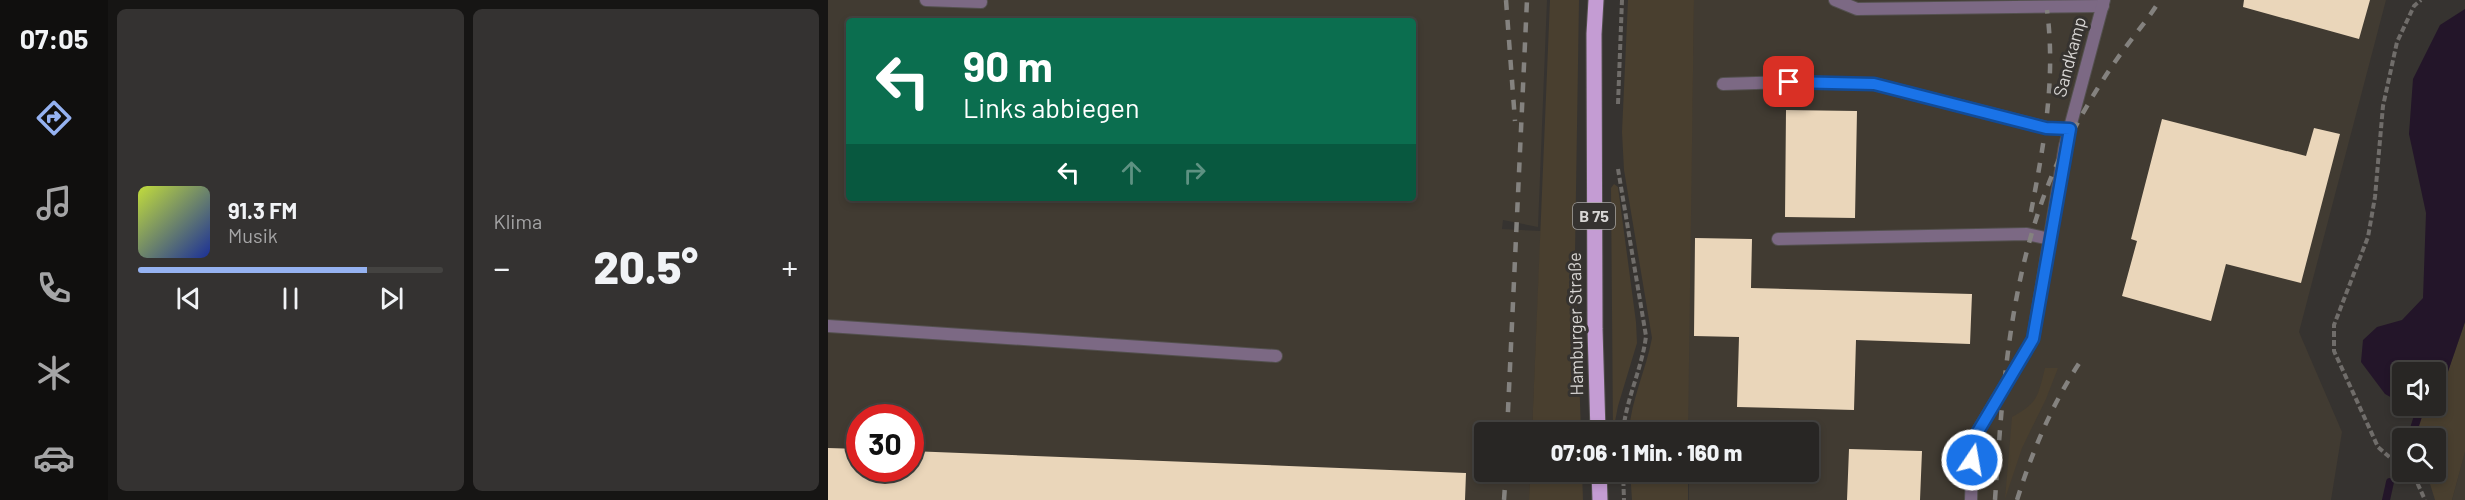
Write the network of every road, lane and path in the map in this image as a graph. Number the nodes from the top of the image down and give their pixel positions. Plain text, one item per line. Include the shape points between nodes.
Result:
1 (926, 0) edge
2 (1596, 0) edge
3 (1622, 0) edge
4 (1835, 0) edge
5 (2421, 0) edge
6 (981, 2) dead end
7 (2103, 3) edge
8 (1724, 84) dead end
9 (1618, 105) dead end
10 (2070, 129) junction
11 (1617, 165) dead end
12 (1778, 239) dead end
13 (2050, 239) junction
14 (828, 326) edge
15 (1276, 356) dead end
16 (1598, 422) edge
17 (1624, 422) edge
18 (2392, 459) edge
19 (1599, 482) edge
20 (1623, 482) edge
21 (2417, 482) edge
22 (1600, 500) edge
23 (1624, 500) edge
24 (1971, 500) edge
25 (2425, 500) edge

1 - 6 street
2 - 16 main road, Hamburger Straße / B 75 via 1594,329
3 - 9 path
4 - 7 street via 1857,9
5 - 18 path via 2414,6 2397,42 2383,106 2368,237 2334,325 2334,351 2378,447
7 - 10 street, Sandkamp
8 - 10 street via 1874,84 2046,128
10 - 13 street, Sandkamp
11 - 17 path via 1646,336 1644,356
12 - 13 street via 2027,234
13 - 24 street, Sandkamp via 2033,339 1973,440
14 - 15 street
19 - 22 main road
20 - 23 path
21 - 25 path

